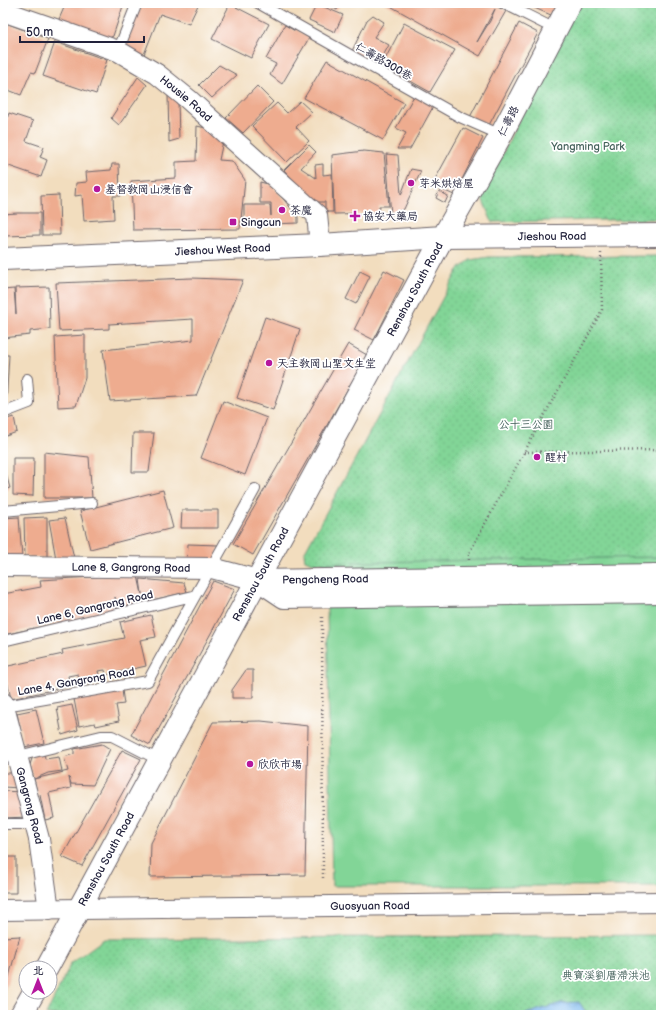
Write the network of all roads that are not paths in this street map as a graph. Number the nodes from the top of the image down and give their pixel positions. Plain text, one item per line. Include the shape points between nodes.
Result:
1 (137, 3) edge
2 (258, 3) edge
3 (503, 3) edge
4 (570, 3) edge
5 (3, 11) edge
6 (555, 29) junction
7 (118, 51) junction
8 (500, 136) junction
9 (661, 235) edge
10 (443, 237) junction
11 (320, 245) junction
12 (3, 259) edge
13 (27, 379) dead end
14 (3, 413) edge
15 (255, 489) dead end
16 (92, 503) dead end
17 (3, 511) edge
18 (3, 566) edge
19 (212, 568) junction
20 (661, 574) edge
21 (256, 580) junction
22 (661, 594) edge
23 (193, 596) junction
24 (3, 641) edge
25 (4, 704) edge
26 (10, 757) edge
27 (159, 760) junction
28 (3, 824) edge
29 (35, 824) junction
30 (661, 902) edge
31 (3, 910) edge
32 (49, 910) junction
33 (78, 911) junction
34 (51, 960) edge
35 (29, 1000) edge
36 (21, 1015) edge

1 - 7 lane
2 - 8 lane, 仁壽路300巷 via 460,117
3 - 6 lane
4 - 6 main road, 仁壽路
5 - 7 street, Housie Road
6 - 8 main road, 仁壽路
7 - 11 street, Housie Road via 157,74 188,99 317,215
8 - 10 main road, 仁壽路
9 - 10 main road, Jieshou Road
10 - 11 main road, Jieshou West Road
10 - 21 main road, Renshou South Road
11 - 12 main road, Jieshou West Road
13 - 14 lane via 29,403
15 - 19 lane, Lane 4, Gangrong Road
16 - 17 lane
18 - 19 street, Lane 8, Gangrong Road
19 - 21 street, Lane 8, Gangrong Road
19 - 23 lane, Lane 4, Gangrong Road
20 - 21 street, Pengcheng Road
21 - 22 street, Pengcheng Road via 284,598
21 - 27 main road, Renshou South Road
23 - 24 lane, Lane 6, Gangrong Road
23 - 25 lane, Lane 4, Gangrong Road via 148,681
25 - 26 street, Gangrong Road
26 - 27 lane via 101,736 112,736
26 - 29 street, Gangrong Road
27 - 33 main road, Renshou South Road
28 - 29 lane
29 - 32 street, Gangrong Road
30 - 33 street, Guosyuan Road
31 - 32 street, Guosyuan Road
32 - 33 street, Guosyuan Road
33 - 34 main road, Renshou South Road
35 - 36 main road

